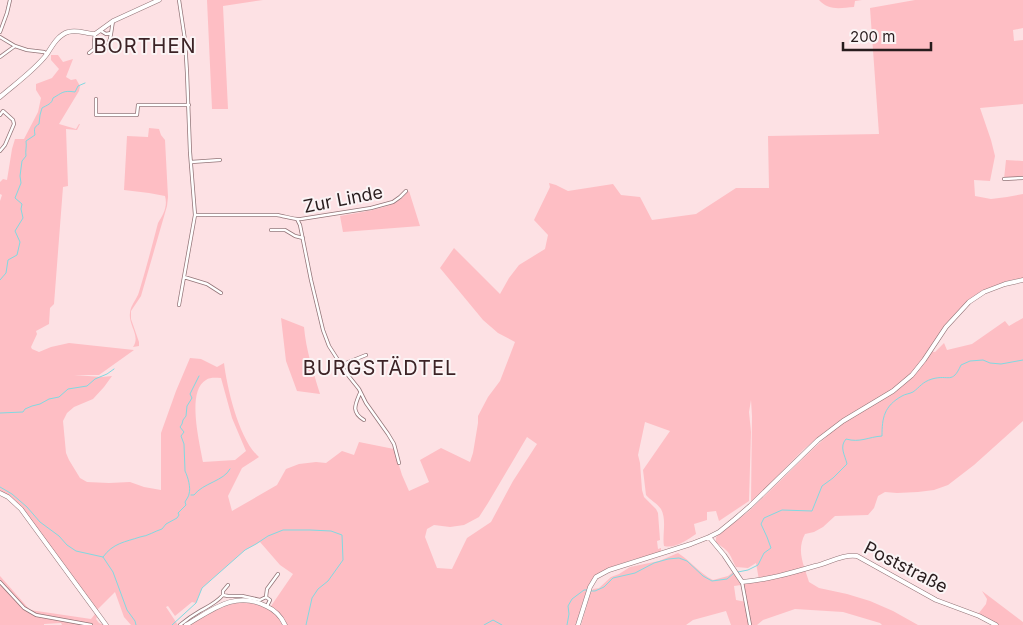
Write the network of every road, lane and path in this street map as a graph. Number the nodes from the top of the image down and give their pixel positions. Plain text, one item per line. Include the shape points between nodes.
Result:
1 (10, 0) edge
2 (157, 0) edge
3 (179, 0) edge
4 (114, 21) junction
5 (101, 31) junction
6 (0, 32) edge
7 (111, 33) junction
8 (96, 34) junction
9 (0, 37) edge
10 (15, 46) junction
11 (94, 48) junction
12 (89, 53) dead end
13 (47, 54) junction
14 (0, 57) edge
15 (0, 97) edge
16 (96, 99) dead end
17 (189, 105) junction
18 (0, 114) edge
19 (0, 151) edge
20 (220, 160) dead end
21 (190, 162) junction
22 (1023, 178) edge
23 (1004, 179) dead end
24 (406, 191) dead end
25 (195, 215) junction
26 (297, 220) junction
27 (271, 230) dead end
28 (303, 238) junction
29 (184, 277) junction
30 (1023, 280) edge
31 (221, 293) dead end
32 (179, 305) dead end
33 (366, 354) dead end
34 (341, 365) junction
35 (360, 393) junction
36 (364, 420) dead end
37 (399, 463) dead end
38 (0, 493) edge
39 (709, 537) junction
40 (278, 574) dead end
41 (0, 582) edge
42 (742, 582) junction
43 (228, 585) dead end
44 (223, 595) junction
45 (266, 597) junction
46 (267, 606) junction
47 (91, 625) edge
48 (106, 625) edge
49 (180, 625) edge
50 (186, 625) edge
51 (285, 625) edge
52 (578, 625) edge
53 (750, 625) edge
54 (996, 625) edge

1 - 6 street
2 - 4 main road
3 - 17 street
4 - 5 main road
4 - 7 street
5 - 7 street
5 - 8 main road
7 - 11 street via 104,52
8 - 11 street
8 - 13 main road via 66,32
9 - 10 street
10 - 13 street
10 - 14 street
11 - 12 street
13 - 15 main road
16 - 17 street via 96,114 137,116 138,105
17 - 21 street
18 - 19 street via 3,111 14,124
20 - 21 street
21 - 25 street
22 - 23 street
24 - 26 street, Zur Linde via 393,202 371,208
25 - 26 street via 277,216
25 - 29 street
26 - 28 street, Zur Linde
27 - 28 street, Zur Linde via 286,230
28 - 34 street, Zur Linde via 323,330
29 - 31 street via 207,284
29 - 32 street
30 - 39 main road via 984,292 969,302 946,326 924,360 903,384 818,440 740,515
33 - 34 street
34 - 35 street, Zur Linde
35 - 36 street via 355,409
35 - 37 street via 394,444
38 - 48 main road via 21,509
39 - 42 main road
39 - 52 main road via 596,577
40 - 45 street via 267,589
41 - 47 street via 24,608 36,615
42 - 53 street
42 - 54 main road, Poststraße via 817,566 850,555 857,556 936,600
43 - 44 street
44 - 45 street via 260,600
44 - 49 street
45 - 46 street via 270,600
46 - 50 main road via 246,600 233,601
46 - 51 main road via 280,616

